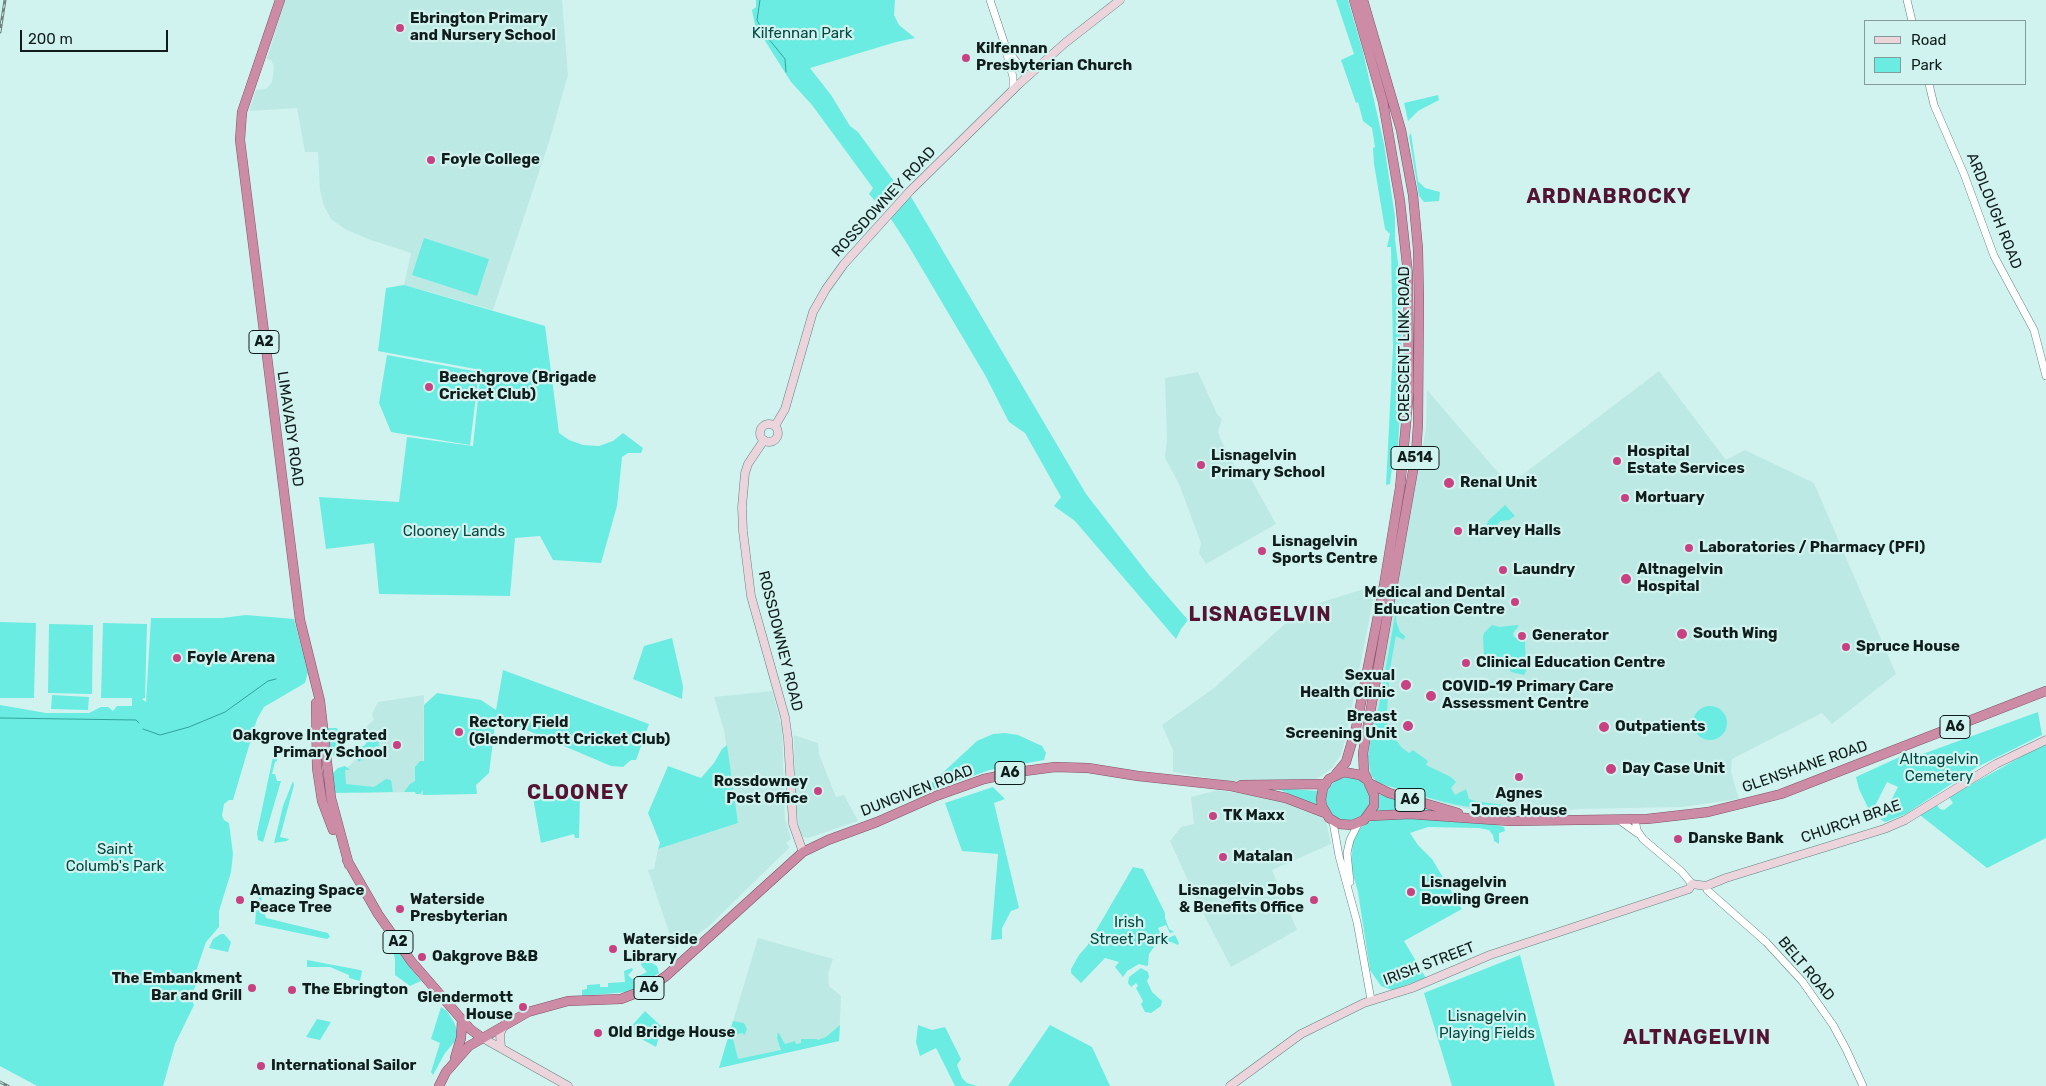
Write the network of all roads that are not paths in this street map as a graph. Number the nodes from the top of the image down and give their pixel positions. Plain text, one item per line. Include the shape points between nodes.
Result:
1 (280, 0) edge
2 (990, 0) edge
3 (1120, 0) edge
4 (1354, 0) edge
5 (1363, 0) edge
6 (1907, 0) edge
7 (1912, 20) edge
8 (1006, 48) junction
9 (1027, 76) junction
10 (1929, 85) edge
11 (1013, 90) junction
12 (2046, 376) edge
13 (775, 426) junction
14 (764, 440) junction
15 (317, 688) junction
16 (2046, 691) edge
17 (322, 713) junction
18 (2046, 740) edge
19 (1336, 775) junction
20 (1368, 782) junction
21 (1326, 784) junction
22 (1231, 786) junction
23 (1325, 813) junction
24 (328, 815) junction
25 (1369, 816) junction
26 (1473, 817) junction
27 (1635, 819) junction
28 (1619, 820) junction
29 (1333, 822) junction
30 (1358, 824) junction
31 (1639, 835) junction
32 (803, 852) junction
33 (349, 865) junction
34 (1692, 884) junction
35 (1706, 886) junction
36 (1350, 898) junction
37 (1371, 1000) junction
38 (459, 1016) junction
39 (504, 1025) junction
40 (481, 1037) junction
41 (501, 1048) junction
42 (454, 1060) junction
43 (439, 1086) edge
44 (568, 1086) edge
45 (1230, 1086) edge
46 (1863, 1086) edge

1 - 15 highway, LIMAVADY ROAD / A2 via 242,112 240,140 300,620
2 - 8 street
3 - 9 main road, ROSSDOWNEY ROAD
4 - 19 highway, CRESCENT LINK ROAD / A514 via 1383,102 1400,201 1408,274 1409,391 1400,488 1384,585 1356,728 1346,762
5 - 20 highway, CRESCENT LINK ROAD / A514 via 1406,155 1413,195 1420,300 1416,450 1364,740
6 - 7 street
8 - 9 street
8 - 11 street
9 - 11 main road, ROSSDOWNEY ROAD
10 - 12 street, ARDLOUGH ROAD via 1934,105 1994,256 2034,330
11 - 13 main road, ROSSDOWNEY ROAD via 890,211 835,276 814,312 785,410
13 - 14 main road via 777,437 770,442
13 - 14 main road via 762,427
14 - 32 main road, ROSSDOWNEY ROAD via 745,473 743,531 751,596 785,717 793,824
15 - 17 highway, LIMAVADY ROAD / A2
15 - 24 highway, LIMAVADY ROAD / A2 via 316,759 322,801
16 - 27 highway, GLENSHANE ROAD / A6 via 1768,798 1669,818
17 - 24 highway via 322,763
17 - 33 highway, LIMAVADY ROAD / A2 via 331,798
18 - 35 main road, CHURCH BRAE via 1996,764 1905,820
19 - 20 highway via 1352,772
19 - 21 highway, A514
20 - 25 highway, A514 via 1374,800
20 - 26 highway, GLENSHANE ROAD / A6 via 1389,793
21 - 22 highway, DUNGIVEN ROAD / A6
21 - 23 highway via 1321,799
22 - 23 highway, DUNGIVEN ROAD / A6 via 1286,798
22 - 32 highway, DUNGIVEN ROAD / A6 via 1055,766 984,779
23 - 29 highway
24 - 33 highway, LIMAVADY ROAD / A2
25 - 26 highway, GLENSHANE ROAD / A6
25 - 30 highway
26 - 28 highway, GLENSHANE ROAD / A6 via 1510,821
27 - 28 highway, GLENSHANE ROAD / A6
27 - 31 street
28 - 31 street
29 - 30 highway via 1346,826
29 - 36 street
30 - 36 street via 1347,853
31 - 34 street
32 - 39 highway, DUNGIVEN ROAD / A6 via 666,976 647,989 615,1000 568,1000 545,1006
33 - 38 highway, LIMAVADY ROAD / A2 via 411,961
34 - 35 main road, CHURCH BRAE
34 - 37 main road, IRISH STREET via 1689,889 1490,955 1412,988
35 - 46 street, BELT ROAD via 1802,981 1833,1025
36 - 37 street
37 - 45 main road, IRISH STREET via 1301,1034
38 - 40 highway, A2
38 - 42 highway via 461,1038
39 - 40 highway, A6
39 - 41 main road via 500,1034
40 - 41 main road
40 - 42 highway
41 - 44 main road
42 - 43 highway

